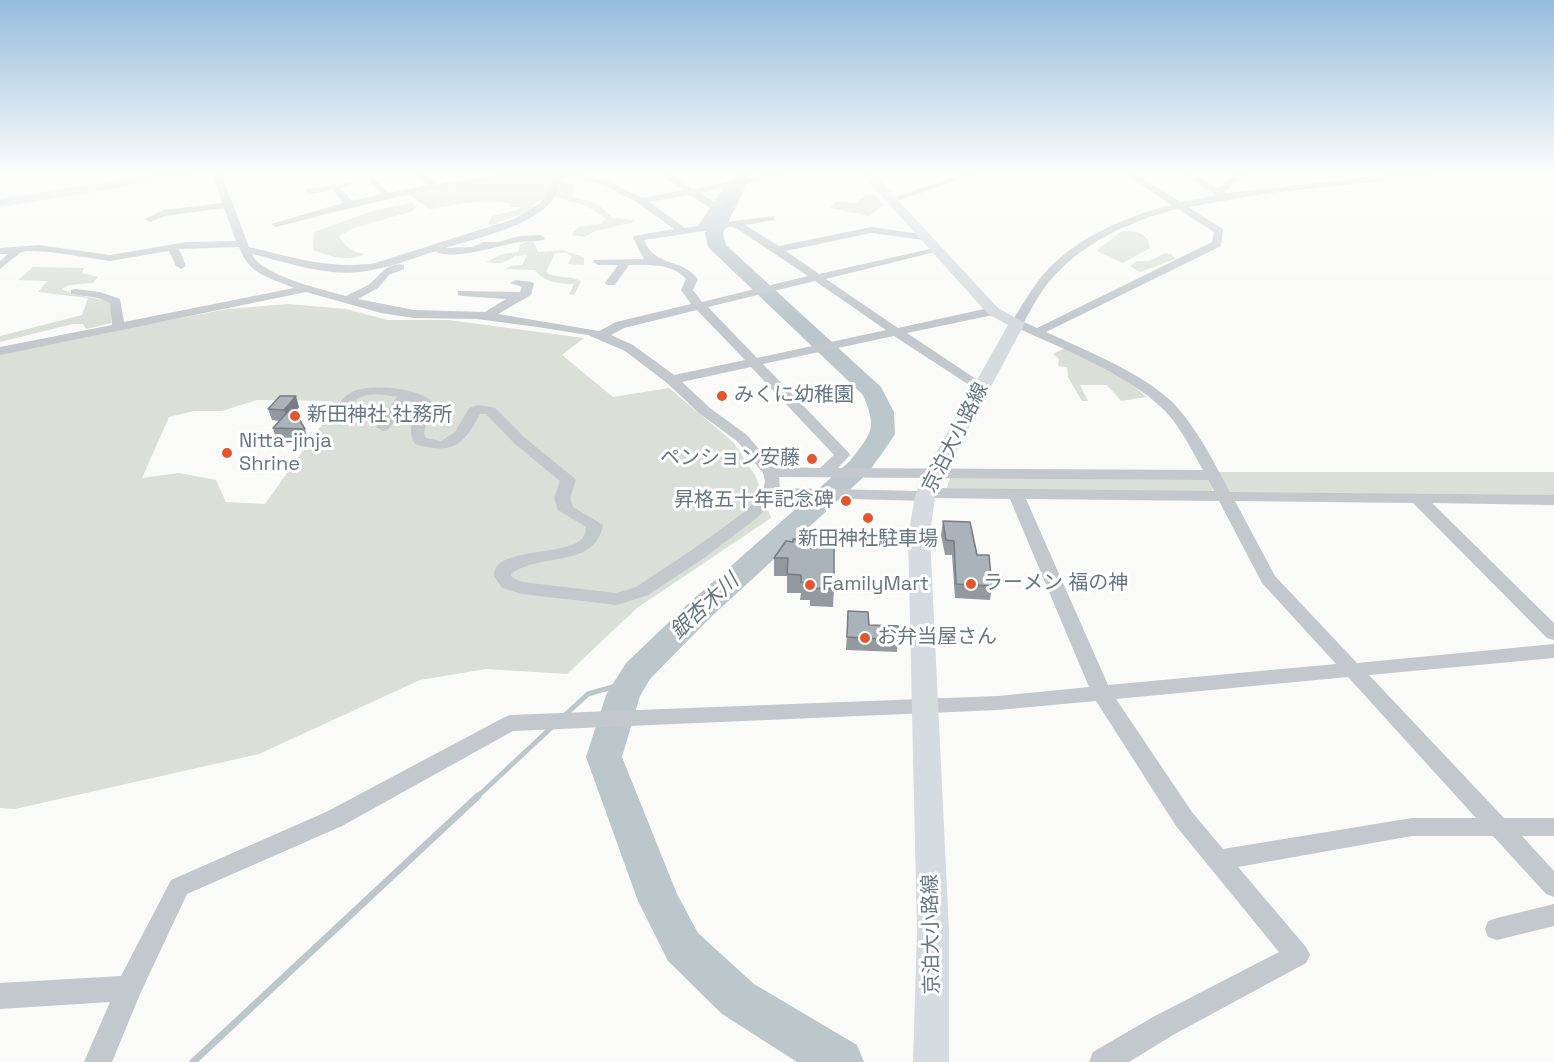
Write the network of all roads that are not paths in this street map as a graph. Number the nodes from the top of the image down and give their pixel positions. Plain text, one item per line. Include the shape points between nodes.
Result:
1 (235, 223) edge
2 (281, 223) edge
3 (513, 223) edge
4 (671, 223) edge
5 (708, 223) edge
6 (738, 223) edge
7 (911, 223) edge
8 (1130, 223) edge
9 (1206, 223) edge
10 (276, 224) dead end
11 (728, 224) junction
12 (705, 228) junction
13 (683, 231) junction
14 (924, 237) junction
15 (540, 238) dead end
16 (148, 241) dead end
17 (244, 246) junction
18 (171, 248) junction
19 (935, 249) junction
20 (777, 250) junction
21 (0, 251) edge
22 (15, 251) junction
23 (598, 262) dead end
24 (654, 262) junction
25 (625, 263) junction
26 (0, 266) edge
27 (181, 266) dead end
28 (817, 277) junction
29 (516, 283) dead end
30 (611, 283) dead end
31 (306, 289) junction
32 (75, 292) dead end
33 (462, 293) dead end
34 (518, 296) junction
35 (349, 299) junction
36 (698, 305) junction
37 (993, 311) junction
38 (486, 317) junction
39 (1017, 323) junction
40 (118, 326) junction
41 (895, 332) junction
42 (1037, 332) junction
43 (79, 334) junction
44 (601, 335) junction
45 (0, 344) edge
46 (0, 351) edge
47 (754, 363) junction
48 (672, 380) junction
49 (980, 388) junction
50 (406, 395) junction
51 (345, 411) dead end
52 (383, 427) dead end
53 (771, 472) junction
54 (825, 473) junction
55 (1213, 475) junction
56 (929, 488) junction
57 (771, 492) junction
58 (1016, 494) junction
59 (1223, 496) junction
60 (1417, 498) junction
61 (1554, 500) edge
62 (1554, 634) edge
63 (1554, 651) edge
64 (1353, 669) junction
65 (1101, 692) junction
66 (924, 706) junction
67 (1554, 827) edge
68 (1498, 828) junction
69 (1219, 860) junction
70 (1554, 887) edge
71 (1554, 915) edge
72 (1497, 929) dead end
73 (129, 988) junction
74 (0, 996) edge
75 (936, 1060) edge
76 (99, 1062) edge
77 (1103, 1062) edge

1 - 17 street
2 - 10 street
3 - 17 street via 377,266 347,270
4 - 13 street
5 - 12 street
6 - 11 street
7 - 14 main road
8 - 39 street via 1076,251 1043,282
9 - 42 street via 1219,231 1217,244
11 - 12 street
11 - 20 street via 739,225
12 - 13 street
13 - 24 street via 638,238 641,250
14 - 19 main road
14 - 20 street via 871,230
15 - 35 street via 474,250 446,250 385,273 374,286
16 - 18 street via 173,240
17 - 18 street
17 - 31 street via 249,261 261,270
18 - 22 street via 110,259 39,248
18 - 27 street
19 - 28 street
19 - 37 main road
20 - 28 street
21 - 22 street
22 - 26 street
23 - 25 street
24 - 25 street
24 - 36 street via 688,273 692,279 687,290
25 - 30 street
28 - 36 street
28 - 41 street
29 - 34 street via 528,284 525,295
31 - 35 street
31 - 40 street
32 - 40 street via 116,301
33 - 34 street
34 - 38 street
35 - 38 street via 414,314
36 - 44 street via 620,325
36 - 47 street
37 - 39 main road
37 - 41 street
38 - 44 street
39 - 42 street
39 - 49 main road, 京泊大小路線
40 - 43 street
41 - 47 street
41 - 49 street
42 - 55 street via 1113,368 1163,401 1178,417
43 - 45 street via 68,328
43 - 46 street
44 - 48 street via 629,348
47 - 48 street
47 - 54 street via 843,455
48 - 53 street via 742,438
49 - 56 main road, 京泊大小路線
50 - 51 street via 366,391 347,401
50 - 52 street
50 - 57 street via 424,401 417,433 420,441 428,444 453,443 474,411 490,411 568,480 562,498 566,510 595,525 595,535 580,549 516,561 507,567 502,572 509,585 616,599 642,591 752,514
53 - 54 street
53 - 57 street
54 - 56 street via 868,473
55 - 56 street
55 - 59 street
56 - 57 street via 843,494
56 - 58 street
56 - 66 main road, 京泊大小路線 via 919,536
58 - 59 street
58 - 65 street
59 - 60 street
59 - 64 street via 1268,579
60 - 61 street
60 - 62 street
63 - 64 street
64 - 65 street
64 - 68 street
65 - 66 street
65 - 69 street via 1184,819
66 - 73 street via 510,723 334,819 179,887
66 - 75 main road, 京泊大小路線
67 - 68 street
68 - 69 street via 1412,827
68 - 70 street
69 - 77 street via 1297,955
71 - 72 street
73 - 74 street
73 - 76 street

